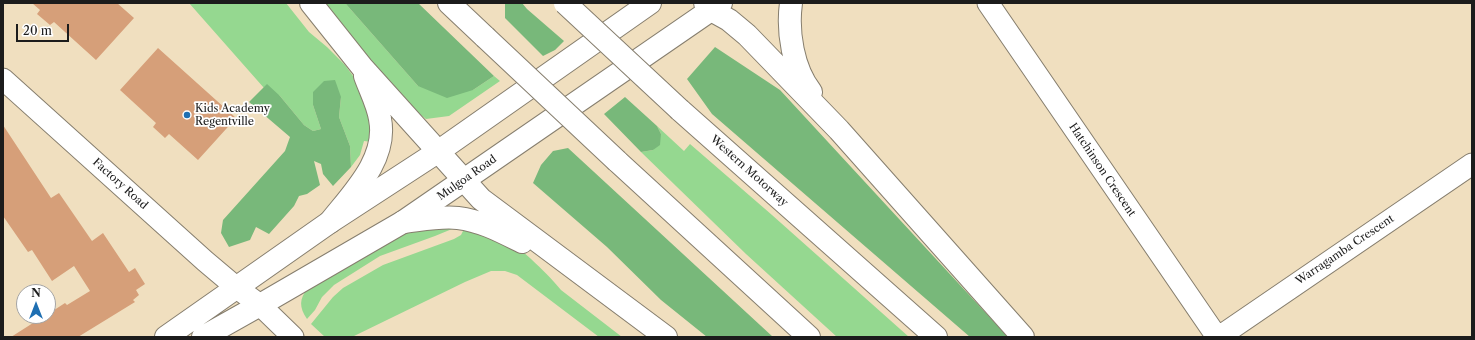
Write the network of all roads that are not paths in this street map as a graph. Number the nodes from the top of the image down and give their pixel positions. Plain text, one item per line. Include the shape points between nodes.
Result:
1 (311, 3) edge
2 (449, 3) edge
3 (565, 3) edge
4 (650, 3) edge
5 (791, 3) edge
6 (988, 3) edge
7 (712, 5) edge
8 (362, 67) junction
9 (7, 89) edge
10 (839, 130) junction
11 (438, 151) junction
12 (1472, 164) edge
13 (465, 180) junction
14 (330, 222) junction
15 (403, 222) junction
16 (581, 274) junction
17 (237, 288) junction
18 (260, 305) junction
19 (166, 337) edge
20 (203, 337) edge
21 (293, 337) edge
22 (666, 337) edge
23 (809, 337) edge
24 (936, 337) edge
25 (1023, 337) edge
26 (1218, 337) edge

1 - 8 main road
2 - 23 main road, bridge via 617,162
3 - 24 main road, Western Motorway, bridge via 680,110
4 - 11 main road
5 - 10 main road via 789,30 793,52 805,84
6 - 26 street, Hatchinson Crescent
7 - 10 main road via 747,35
7 - 13 main road, Mulgoa Road
8 - 11 main road
8 - 14 main road via 380,119 379,150 371,169
9 - 17 street, Factory Road
10 - 25 main road
11 - 13 main road
11 - 14 main road
12 - 26 street, Warragamba Crescent
13 - 15 main road, Mulgoa Road
13 - 16 main road via 481,199
14 - 17 main road
15 - 16 main road via 448,218 480,223
15 - 18 main road, Mulgoa Road
16 - 22 main road
17 - 18 street, Factory Road
17 - 19 main road
18 - 20 main road, Mulgoa Road
18 - 21 street, Factory Road

